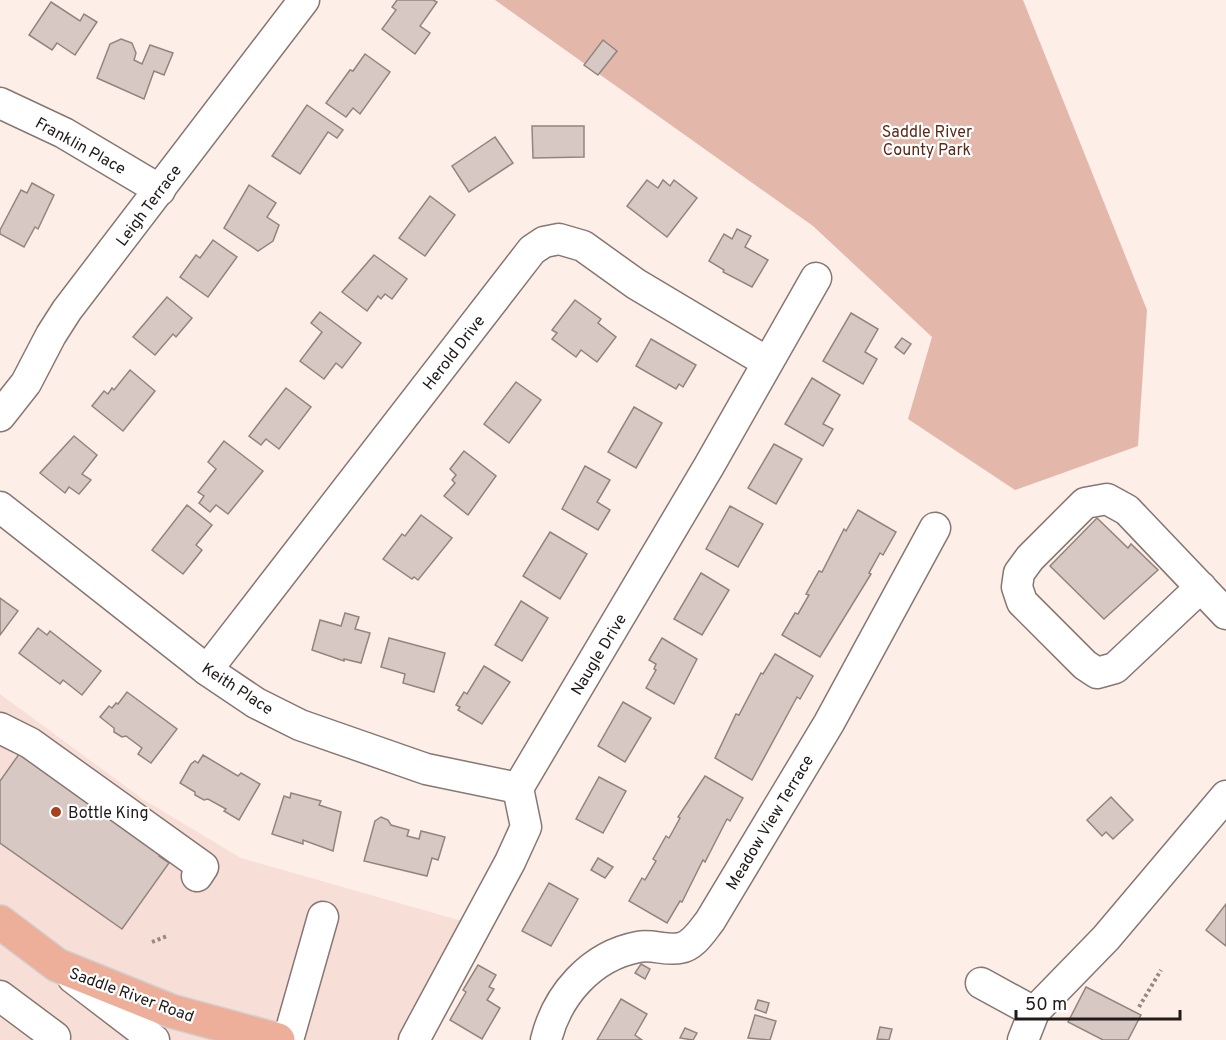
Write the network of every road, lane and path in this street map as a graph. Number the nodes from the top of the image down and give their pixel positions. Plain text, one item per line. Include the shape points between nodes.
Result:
1 (304, 0) edge
2 (0, 104) edge
3 (160, 190) junction
4 (816, 278) dead end
5 (767, 362) junction
6 (0, 416) edge
7 (0, 507) edge
8 (935, 528) dead end
9 (1201, 587) junction
10 (1226, 614) edge
11 (207, 670) junction
12 (0, 728) edge
13 (518, 788) junction
14 (1226, 796) edge
15 (197, 876) dead end
16 (323, 917) dead end
17 (0, 922) edge
18 (167, 936) dead end
19 (152, 942) dead end
20 (1161, 970) dead end
21 (981, 983) dead end
22 (89, 984) junction
23 (0, 996) edge
24 (1139, 1007) dead end
25 (1034, 1012) junction
26 (54, 1037) dead end
27 (154, 1040) edge
28 (278, 1040) edge
29 (288, 1040) edge
30 (414, 1040) edge
31 (546, 1040) edge
32 (1023, 1040) edge

1 - 3 street, Leigh Terrace
2 - 3 street, Franklin Place via 64,133
3 - 6 street, Leigh Terrace via 68,310 26,383
4 - 5 street, Naugle Drive
5 - 11 street, Herold Drive via 636,284 583,246 559,239 544,242 532,250
5 - 13 street, Naugle Drive
7 - 11 street, Keith Place
8 - 31 street, Meadow View Terrace via 829,723 710,921 692,942 679,949 639,946 608,956 587,971 551,1019
9 - 9 street via 1127,510 1107,499 1085,503 1030,558 1019,573 1017,587 1022,602 1084,665 1097,673 1115,668
9 - 10 street
11 - 13 street, Keith Place via 256,703 300,725 426,769
12 - 15 street via 30,743 179,848 203,867
13 - 30 street via 525,827
14 - 25 street via 1115,936
16 - 29 street
17 - 22 main road, Saddle River Road
18 - 19 path
20 - 24 path
21 - 25 street
22 - 27 street
22 - 28 main road, Saddle River Road
23 - 26 street
25 - 32 street

